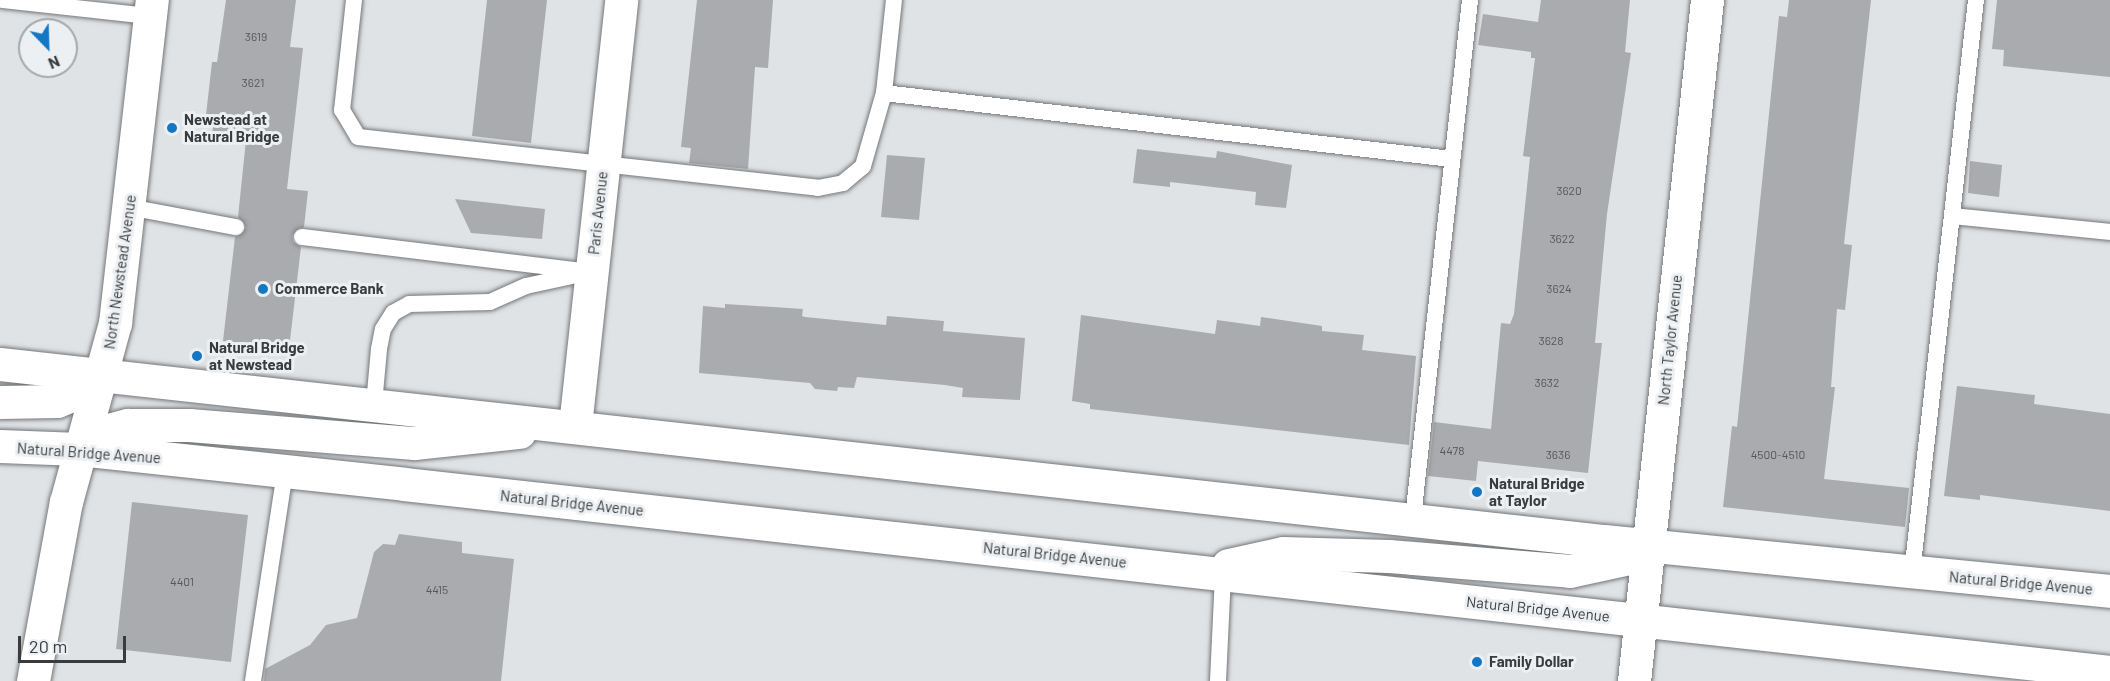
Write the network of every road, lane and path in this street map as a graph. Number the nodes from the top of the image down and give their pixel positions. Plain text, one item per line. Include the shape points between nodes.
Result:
1 (2, 0) edge
2 (354, 0) edge
3 (621, 0) edge
4 (894, 0) edge
5 (1470, 0) edge
6 (1707, 0) edge
7 (1976, 0) edge
8 (151, 8) edge
9 (884, 93) junction
10 (1451, 159) junction
11 (603, 163) junction
12 (129, 207) junction
13 (1953, 216) junction
14 (237, 227) dead end
15 (2110, 232) edge
16 (302, 237) dead end
17 (591, 272) junction
18 (0, 364) edge
19 (103, 376) junction
20 (0, 402) edge
21 (374, 404) junction
22 (575, 426) junction
23 (0, 446) edge
24 (79, 449) junction
25 (285, 472) junction
26 (1413, 518) junction
27 (1648, 550) junction
28 (1213, 572) junction
29 (1912, 573) junction
30 (2110, 591) edge
31 (1640, 620) junction
32 (2110, 672) edge
33 (33, 681) edge
34 (253, 681) edge
35 (1218, 681) edge
36 (1634, 681) edge

1 - 8 lane
2 - 11 lane via 342,110 358,137
3 - 11 main road, Paris Avenue
4 - 9 lane
5 - 10 lane
6 - 27 main road, North Taylor Avenue
7 - 13 lane
8 - 12 main road, North Newstead Avenue
9 - 10 lane
9 - 11 lane via 863,166 843,183 818,188
10 - 26 lane
11 - 17 main road, Paris Avenue
12 - 14 lane
12 - 19 main road, North Newstead Avenue via 116,323
13 - 15 lane
13 - 29 lane
16 - 17 lane
17 - 21 lane via 526,286 490,302 409,304 393,313 379,349
17 - 22 main road, Paris Avenue
18 - 19 main road, Natural Bridge Avenue
19 - 20 main road via 92,387 57,401
19 - 21 main road, Natural Bridge Avenue
19 - 24 main road, North Newstead Avenue
21 - 22 main road, Natural Bridge Avenue
22 - 24 main road via 414,443 189,425 128,425 105,430
22 - 26 main road, Natural Bridge Avenue
23 - 24 main road, Natural Bridge Avenue
24 - 25 main road, Natural Bridge Avenue
24 - 33 main road, North Newstead Avenue
25 - 28 main road, Natural Bridge Avenue
25 - 34 lane
26 - 27 main road, Natural Bridge Avenue
27 - 28 main road via 1570,571 1389,556 1282,553
27 - 29 main road, Natural Bridge Avenue
27 - 31 main road, North Taylor Avenue
28 - 31 main road, Natural Bridge Avenue
28 - 35 lane
29 - 30 main road, Natural Bridge Avenue
31 - 32 main road, Natural Bridge Avenue
31 - 36 main road, North Taylor Avenue

